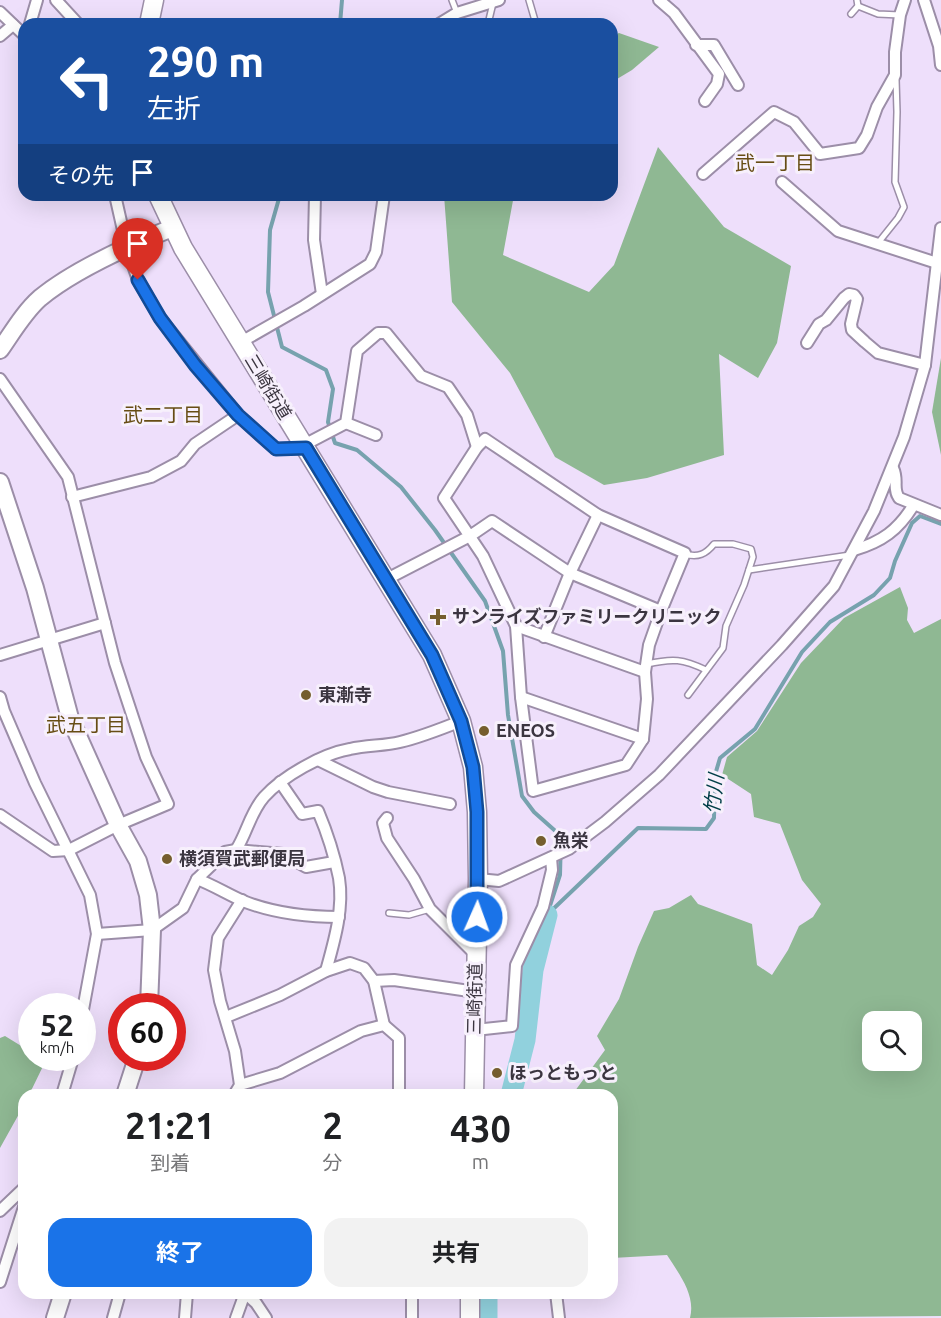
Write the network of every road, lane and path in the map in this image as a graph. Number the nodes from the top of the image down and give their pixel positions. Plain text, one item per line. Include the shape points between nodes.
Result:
1 (37, 0) edge
2 (56, 0) edge
3 (154, 0) edge
4 (452, 0) edge
5 (529, 0) edge
6 (659, 0) edge
7 (905, 0) edge
8 (924, 0) edge
9 (496, 1) edge
10 (857, 3) edge
11 (0, 12) edge
12 (457, 13) junction
13 (851, 14) dead end
14 (900, 15) junction
15 (32, 18) edge
16 (72, 18) edge
17 (150, 18) edge
18 (449, 18) edge
19 (490, 18) edge
20 (534, 18) edge
21 (13, 25) junction
22 (18, 30) edge
23 (0, 36) edge
24 (696, 45) junction
25 (941, 65) edge
26 (896, 75) junction
27 (738, 85) dead end
28 (705, 101) dead end
29 (703, 174) dead end
30 (782, 182) dead end
31 (116, 201) edge
32 (161, 201) edge
33 (315, 201) edge
34 (383, 201) edge
35 (172, 228) junction
36 (941, 228) edge
37 (877, 244) junction
38 (127, 248) junction
39 (937, 263) junction
40 (322, 294) junction
41 (241, 342) junction
42 (807, 343) dead end
43 (0, 350) edge
44 (925, 364) junction
45 (0, 379) edge
46 (238, 415) junction
47 (346, 423) junction
48 (376, 435) dead end
49 (305, 446) junction
50 (477, 447) junction
51 (893, 468) junction
52 (0, 482) edge
53 (72, 497) junction
54 (913, 506) junction
55 (598, 515) junction
56 (941, 515) edge
57 (470, 536) junction
58 (852, 553) junction
59 (685, 554) junction
60 (749, 570) junction
61 (570, 573) junction
62 (386, 579) junction
63 (661, 611) junction
64 (105, 623) junction
65 (516, 626) junction
66 (544, 637) junction
67 (50, 641) junction
68 (0, 655) edge
69 (645, 668) junction
70 (706, 670) junction
71 (687, 695) dead end
72 (0, 697) edge
73 (521, 697) junction
74 (461, 721) junction
75 (643, 739) junction
76 (318, 760) junction
77 (280, 782) junction
78 (450, 804) dead end
79 (0, 815) edge
80 (387, 818) dead end
81 (118, 825) junction
82 (69, 850) junction
83 (236, 850) junction
84 (551, 858) junction
85 (334, 862) junction
86 (197, 879) junction
87 (478, 879) junction
88 (242, 900) junction
89 (430, 909) junction
90 (389, 913) dead end
91 (339, 917) junction
92 (152, 930) junction
93 (97, 934) junction
94 (476, 955) junction
95 (326, 971) junction
96 (374, 981) junction
97 (476, 992) junction
98 (88, 993) edge
99 (150, 993) edge
100 (226, 1017) junction
101 (384, 1025) junction
102 (475, 1030) junction
103 (69, 1071) edge
104 (133, 1071) edge
105 (64, 1089) edge
106 (127, 1089) edge
107 (237, 1089) edge
108 (240, 1089) edge
109 (399, 1089) edge
110 (474, 1089) edge
111 (18, 1194) edge
112 (0, 1211) edge
113 (18, 1226) edge
114 (0, 1282) edge
115 (61, 1299) edge
116 (118, 1299) edge
117 (187, 1299) edge
118 (243, 1299) edge
119 (252, 1299) edge
120 (412, 1299) edge
121 (470, 1299) edge
122 (557, 1299) edge
123 (55, 1318) edge
124 (113, 1318) edge
125 (185, 1318) edge
126 (236, 1318) edge
127 (266, 1318) edge
128 (412, 1318) edge
129 (470, 1318) edge
130 (560, 1318) edge

1 - 15 street
2 - 16 street
3 - 17 main road
4 - 12 lane
5 - 20 lane
6 - 24 street via 674,13
7 - 14 street
8 - 25 street
9 - 12 street
9 - 19 lane
10 - 13 lane
10 - 14 lane via 878,14
11 - 21 street
12 - 18 street
14 - 26 street
21 - 22 street
21 - 23 street
24 - 27 street via 714,45
24 - 28 street via 719,74
26 - 29 street via 859,148 820,154 794,122 774,112
26 - 37 lane via 894,182 904,207
30 - 37 street via 838,231
31 - 38 street
32 - 35 main road, 三崎街道
33 - 40 street via 314,240
34 - 40 street via 376,252 370,264
35 - 38 street
35 - 41 main road, 三崎街道
36 - 39 street
37 - 39 street
38 - 43 street via 40,298 8,334
38 - 46 street via 138,280 160,318
39 - 44 street
40 - 41 street
41 - 49 main road, 三崎街道
42 - 44 street via 819,324 849,294 854,295 857,304 852,330 878,352
44 - 51 street
45 - 53 street via 68,477
46 - 49 street via 276,449
46 - 53 street via 195,444 181,461 151,477
47 - 48 street
47 - 49 street
47 - 50 street via 357,351 378,333 386,333 421,376 447,387 467,414
49 - 62 main road, 三崎街道
50 - 55 street via 485,439
50 - 57 street via 444,498
51 - 54 street via 898,498
51 - 58 street
52 - 67 street
53 - 64 street
54 - 56 street
54 - 58 street via 893,531
55 - 59 street
55 - 61 street
57 - 61 street via 492,521
57 - 62 street
57 - 65 street
58 - 60 lane
58 - 84 street via 834,586 659,775 605,822
59 - 60 lane via 707,553 714,544 751,549
59 - 63 street
60 - 70 lane via 726,626 723,648
61 - 63 street
61 - 66 street
62 - 74 main road, 三崎街道 via 432,655
63 - 69 street
64 - 67 street
64 - 81 street via 146,757 168,804
65 - 66 street
65 - 73 street
66 - 69 street
67 - 68 street
67 - 81 street via 70,718
69 - 70 lane via 668,659 690,662
69 - 75 street
70 - 71 lane
72 - 82 street via 35,783
73 - 75 street
73 - 75 street via 533,791 626,765
74 - 76 street via 400,742 349,749
74 - 87 main road, 三崎街道 via 473,767
76 - 77 street
76 - 78 street via 372,787
77 - 83 street via 251,817
77 - 85 street via 302,814 318,810
79 - 82 street via 53,850
80 - 89 street via 382,823 387,838
81 - 82 street
81 - 92 street via 138,861 148,895
82 - 93 street via 90,895
83 - 85 street via 283,854 306,867
83 - 86 street via 225,852
84 - 87 street via 499,881
84 - 102 street via 543,907 516,965 512,1026
85 - 91 street via 339,879
86 - 88 street
86 - 92 street via 183,908
87 - 94 main road, 三崎街道
88 - 91 street via 295,914
88 - 100 street via 218,938 214,970
89 - 90 lane via 408,915
89 - 94 street
91 - 95 street
92 - 93 street
92 - 99 street
93 - 98 street
94 - 97 main road, 三崎街道
95 - 96 street via 350,963 364,968
95 - 100 street
96 - 97 street via 394,980
96 - 101 street
97 - 102 main road, 三崎街道
100 - 107 street via 235,1051
101 - 108 street via 361,1031
101 - 109 street via 399,1038
102 - 110 main road, 三崎街道
103 - 105 street
104 - 106 street
111 - 112 street
113 - 114 street
115 - 123 street
116 - 124 street
117 - 125 street
118 - 126 street
119 - 127 street
120 - 128 street
121 - 129 main road
122 - 130 street

